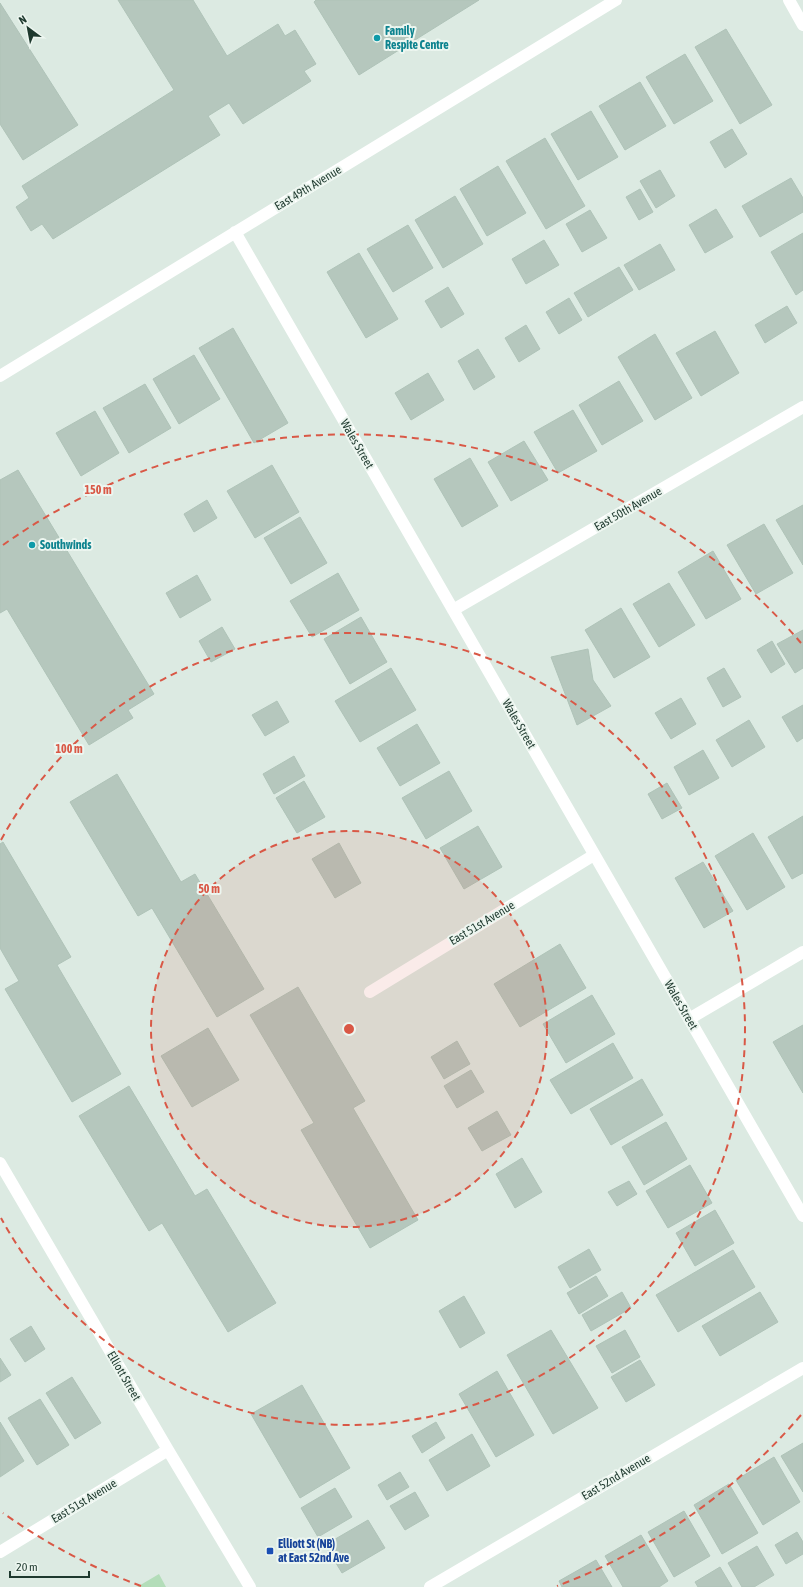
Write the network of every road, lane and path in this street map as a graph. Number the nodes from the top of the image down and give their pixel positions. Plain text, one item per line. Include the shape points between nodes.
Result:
1 (616, 0) edge
2 (789, 0) edge
3 (803, 25) edge
4 (235, 232) junction
5 (0, 376) edge
6 (803, 407) edge
7 (453, 610) junction
8 (594, 855) junction
9 (803, 952) edge
10 (370, 992) dead end
11 (689, 1019) junction
12 (0, 1163) edge
13 (803, 1216) edge
14 (803, 1368) edge
15 (168, 1450) junction
16 (0, 1552) edge
17 (250, 1587) edge
18 (430, 1587) edge

1 - 4 street, East 49th Avenue
2 - 3 street
4 - 5 street, East 49th Avenue
4 - 7 street, Wales Street
6 - 7 street, East 50th Avenue
7 - 8 street, Wales Street
8 - 10 street, East 51st Avenue
8 - 11 street, Wales Street
9 - 11 street
11 - 13 street, Wales Street
12 - 15 street, Elliott Street
14 - 18 street, East 52nd Avenue
15 - 16 street, East 51st Avenue
15 - 17 street, Elliott Street

